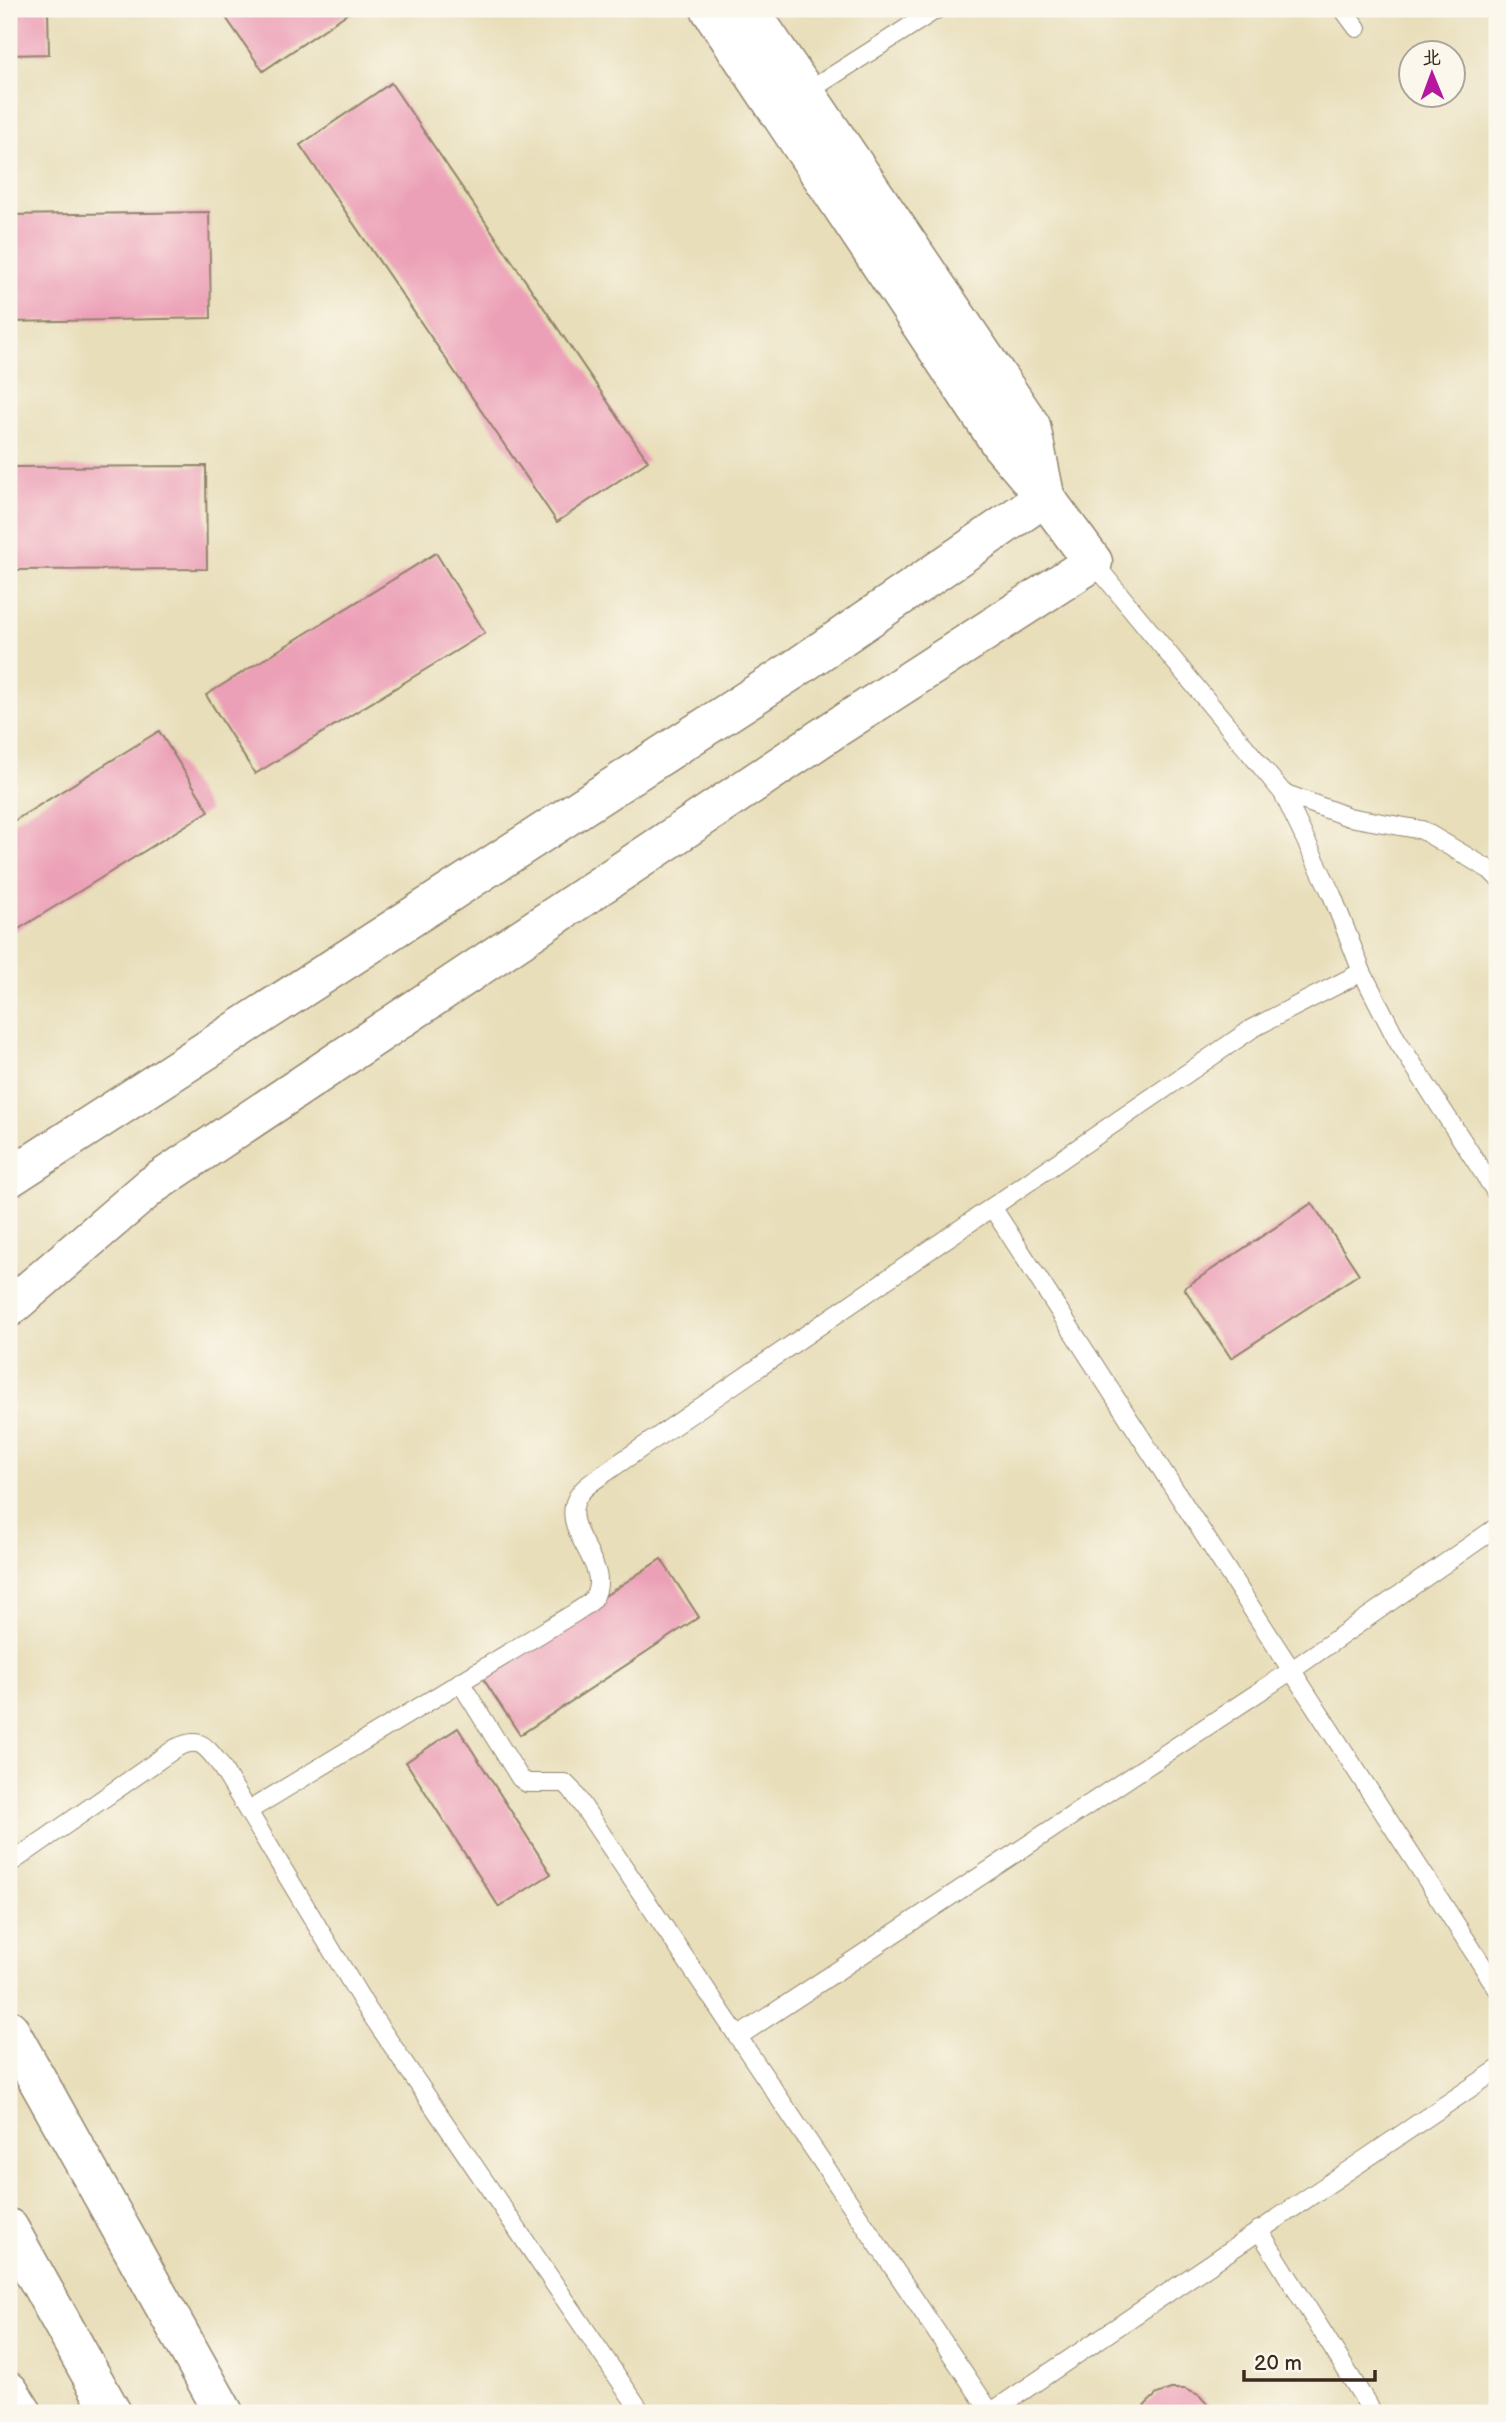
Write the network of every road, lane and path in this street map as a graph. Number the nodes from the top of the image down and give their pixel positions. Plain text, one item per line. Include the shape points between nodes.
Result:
1 (710, 9) edge
2 (749, 9) edge
3 (937, 9) edge
4 (1343, 9) edge
5 (1357, 28) dead end
6 (807, 92) junction
7 (1045, 497) junction
8 (1093, 562) junction
9 (1283, 793) junction
10 (1497, 877) edge
11 (1362, 972) junction
12 (9, 1178) edge
13 (1497, 1194) edge
14 (992, 1207) junction
15 (9, 1308) edge
16 (1497, 1527) edge
17 (1292, 1670) junction
18 (460, 1682) junction
19 (248, 1811) junction
20 (9, 1864) edge
21 (1497, 1988) edge
22 (9, 2029) edge
23 (739, 2036) junction
24 (1497, 2070) edge
25 (9, 2228) edge
26 (1259, 2230) junction
27 (9, 2391) edge
28 (23, 2413) edge
29 (111, 2413) edge
30 (224, 2413) edge
31 (642, 2413) edge
32 (990, 2413) edge
33 (1373, 2413) edge

1 - 7 main road via 1001,445
2 - 6 main road
3 - 6 lane
4 - 5 lane
6 - 7 main road via 1031,426
7 - 8 main road
7 - 12 main road via 792,671
8 - 9 lane
8 - 15 main road via 150,1186
9 - 10 lane via 1349,817 1422,830
9 - 11 lane via 1332,895
11 - 13 lane via 1396,1040
11 - 14 lane via 1253,1028
14 - 17 lane
14 - 18 lane via 580,1493 574,1508 576,1525 599,1581 593,1600
16 - 17 lane
17 - 21 lane
17 - 23 lane
18 - 19 lane
18 - 23 lane via 520,1778 527,1783 565,1783 572,1790
19 - 20 lane via 208,1749 190,1741
19 - 31 lane via 366,2007
22 - 30 main road
23 - 32 lane
24 - 26 lane
25 - 29 main road
26 - 32 lane
26 - 33 lane
27 - 28 main road

